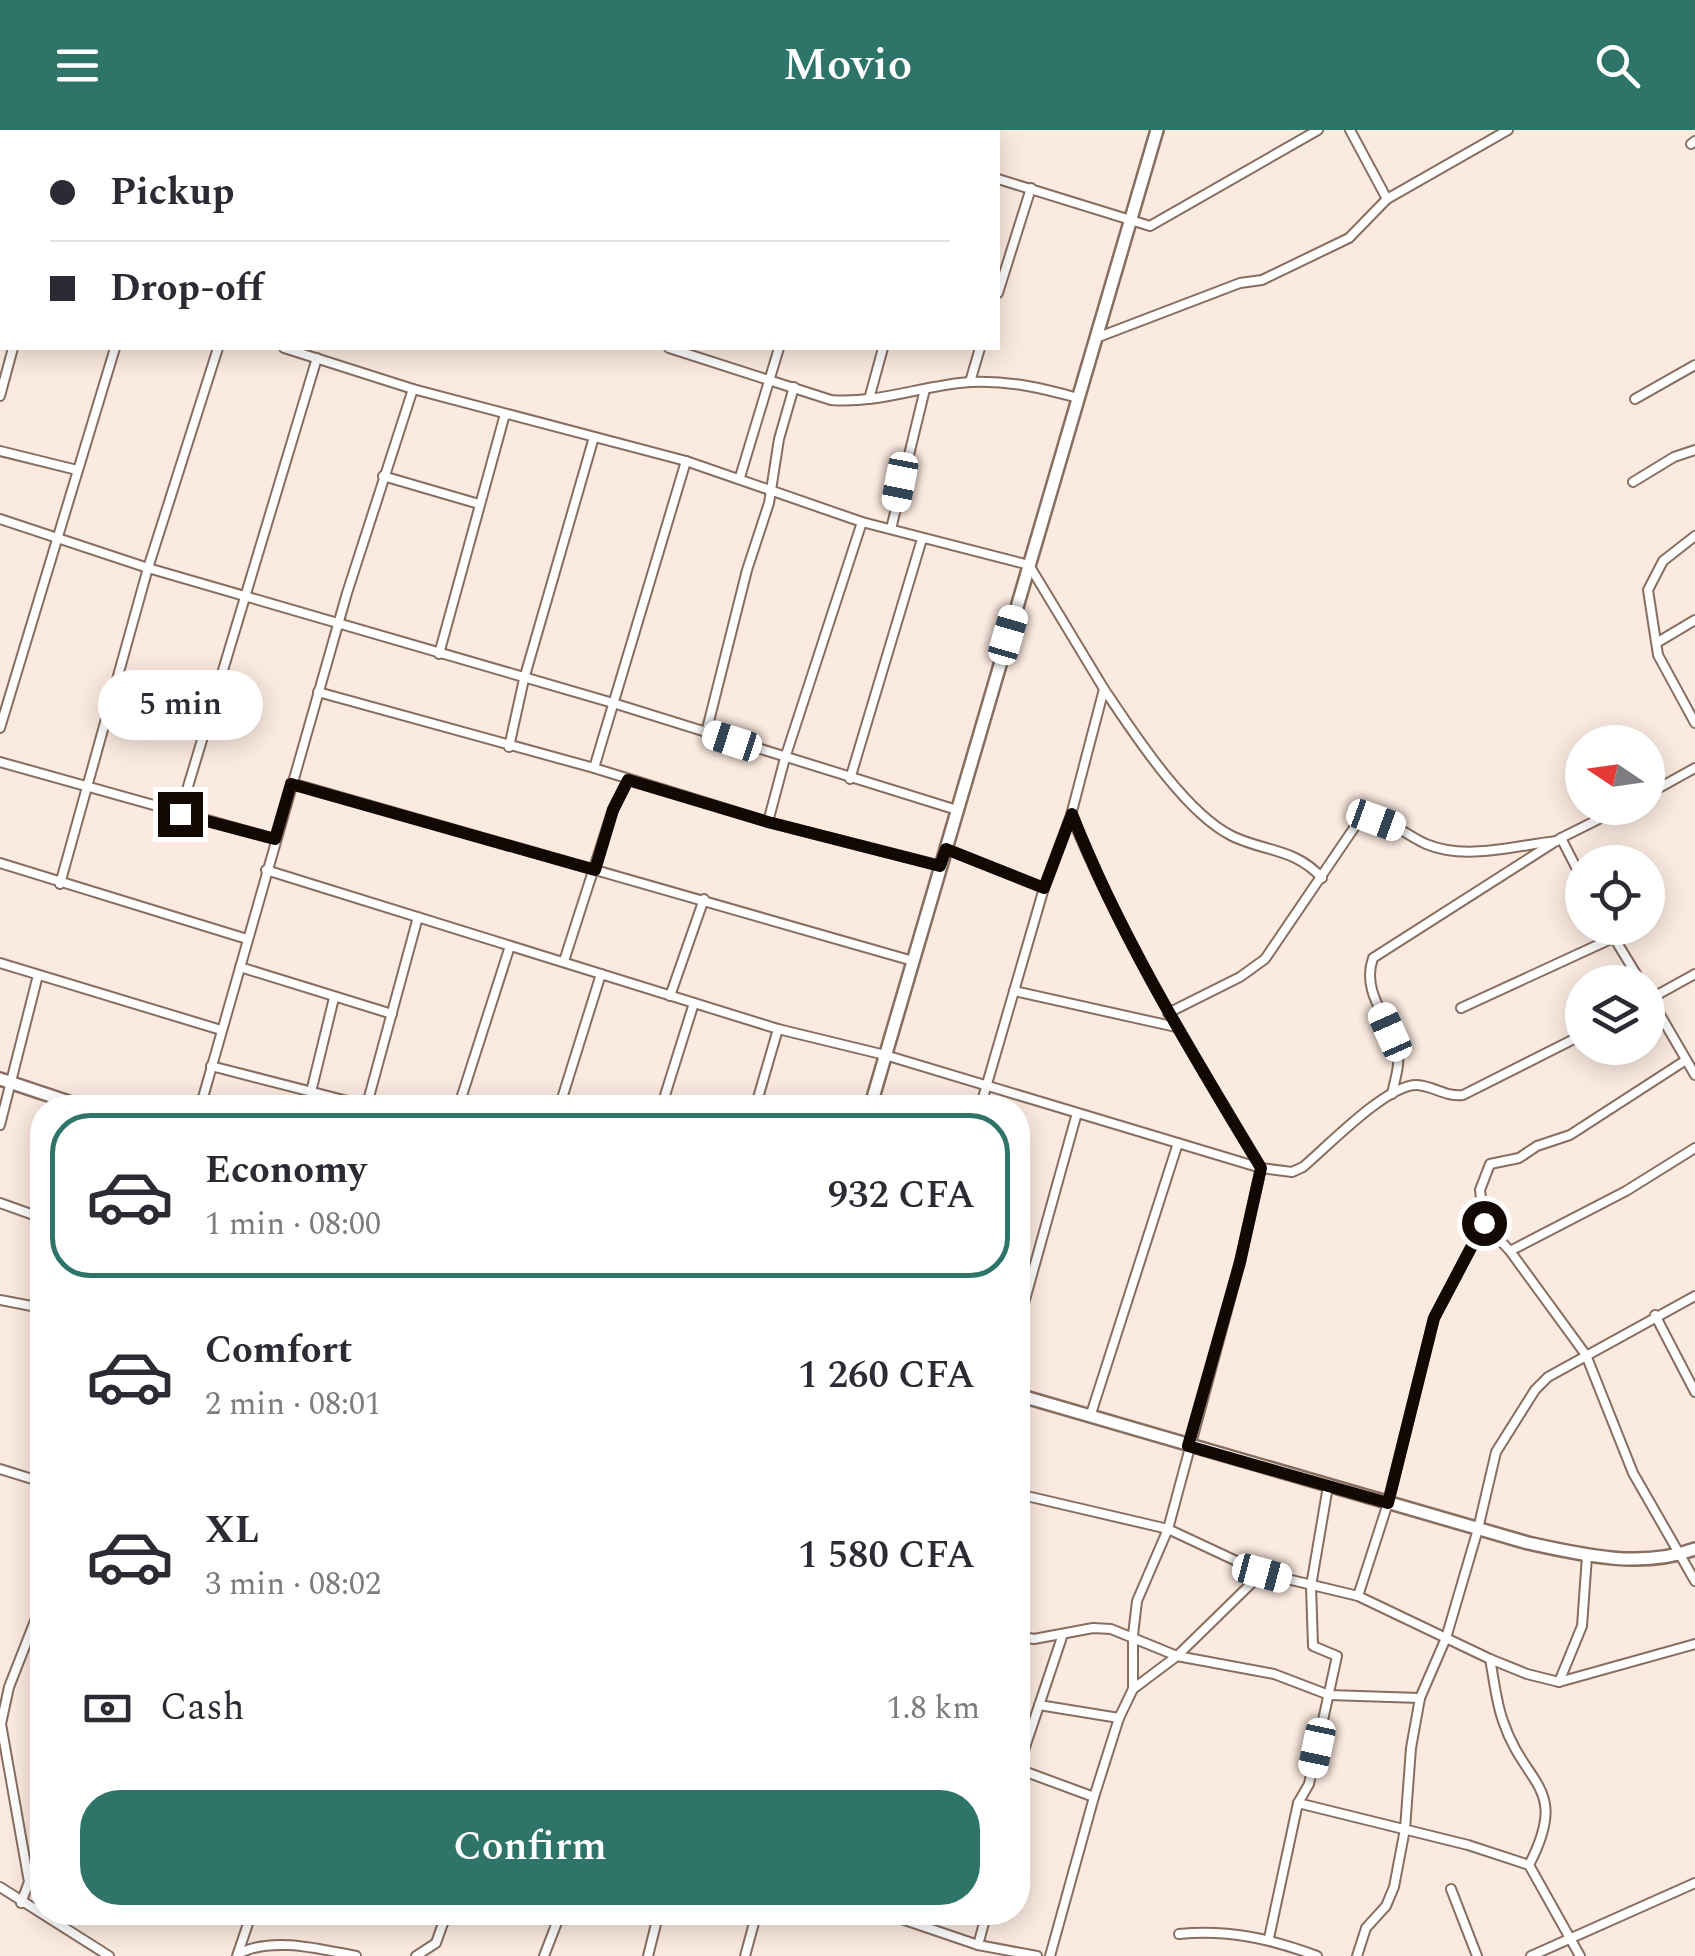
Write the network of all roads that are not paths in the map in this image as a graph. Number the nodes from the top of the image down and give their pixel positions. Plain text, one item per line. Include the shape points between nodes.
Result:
1 (1157, 130) edge
2 (1318, 130) edge
3 (1350, 130) edge
4 (1508, 130) edge
5 (1000, 180) edge
6 (1031, 188) junction
7 (1387, 199) junction
8 (1130, 221) junction
9 (1000, 287) edge
10 (1096, 338) junction
11 (114, 350) edge
12 (217, 350) edge
13 (291, 350) edge
14 (679, 350) edge
15 (778, 350) edge
16 (883, 350) edge
17 (979, 350) edge
18 (5, 358) edge
19 (317, 358) junction
20 (1695, 365) edge
21 (770, 378) junction
22 (970, 382) junction
23 (794, 387) junction
24 (413, 388) junction
25 (926, 389) junction
26 (0, 396) edge
27 (868, 398) junction
28 (1078, 398) junction
29 (1635, 399) dead end
30 (505, 414) junction
31 (594, 437) junction
32 (1695, 450) edge
33 (0, 452) edge
34 (686, 460) junction
35 (77, 470) junction
36 (384, 476) junction
37 (740, 477) junction
38 (1633, 482) dead end
39 (771, 489) junction
40 (479, 504) junction
41 (0, 520) edge
42 (862, 522) junction
43 (891, 529) junction
44 (1695, 536) edge
45 (922, 538) junction
46 (59, 539) junction
47 (1029, 565) junction
48 (148, 568) junction
49 (246, 596) junction
50 (1695, 620) edge
51 (338, 623) junction
52 (1658, 642) junction
53 (439, 654) junction
54 (524, 678) junction
55 (1104, 689) junction
56 (318, 692) junction
57 (613, 703) junction
58 (1695, 724) edge
59 (0, 728) edge
60 (706, 732) junction
61 (509, 747) junction
62 (785, 758) junction
63 (0, 762) edge
64 (594, 768) junction
65 (1695, 768) edge
66 (850, 779) junction
67 (628, 780) junction
68 (291, 784) junction
69 (1665, 785) edge
70 (85, 786) junction
71 (957, 810) junction
72 (180, 814) junction
73 (1072, 814) junction
74 (768, 822) junction
75 (1589, 825) edge
76 (275, 839) junction
77 (1559, 840) junction
78 (946, 849) junction
79 (1565, 850) edge
80 (0, 863) edge
81 (940, 866) junction
82 (266, 870) junction
83 (595, 870) junction
84 (1322, 878) junction
85 (60, 884) junction
86 (1044, 888) junction
87 (704, 899) junction
88 (418, 917) junction
89 (247, 939) junction
90 (1598, 945) edge
91 (510, 946) junction
92 (564, 961) junction
93 (912, 961) junction
94 (0, 963) edge
95 (240, 967) junction
96 (601, 974) junction
97 (1695, 974) edge
98 (38, 975) junction
99 (1665, 989) edge
100 (1014, 991) junction
101 (670, 996) junction
102 (334, 998) junction
103 (694, 1003) junction
104 (1461, 1008) dead end
105 (1168, 1013) junction
106 (392, 1014) junction
107 (1665, 1025) edge
108 (1176, 1027) junction
109 (778, 1029) junction
110 (221, 1030) junction
111 (1565, 1043) edge
112 (885, 1056) junction
113 (1686, 1060) junction
114 (211, 1066) junction
115 (1695, 1075) edge
116 (4, 1080) edge
117 (986, 1086) junction
118 (312, 1092) junction
119 (1392, 1094) junction
120 (49, 1095) edge
121 (203, 1095) edge
122 (323, 1095) edge
123 (370, 1095) edge
124 (462, 1095) edge
125 (564, 1095) edge
126 (665, 1095) edge
127 (759, 1095) edge
128 (874, 1095) edge
129 (984, 1095) edge
130 (1016, 1095) edge
131 (1030, 1099) edge
132 (1077, 1113) junction
133 (0, 1124) edge
134 (1178, 1143) junction
135 (1695, 1148) edge
136 (1261, 1168) junction
137 (0, 1203) edge
138 (30, 1214) edge
139 (1484, 1223) junction
140 (1510, 1250) junction
141 (1030, 1282) edge
142 (1695, 1296) edge
143 (0, 1300) edge
144 (30, 1306) edge
145 (1655, 1316) junction
146 (1586, 1355) junction
147 (1695, 1392) edge
148 (1030, 1399) edge
149 (1090, 1417) junction
150 (1188, 1446) junction
151 (0, 1469) edge
152 (30, 1480) edge
153 (1328, 1486) junction
154 (1030, 1497) edge
155 (1388, 1503) junction
156 (1168, 1529) junction
157 (1478, 1529) junction
158 (1695, 1549) edge
159 (1680, 1555) junction
160 (1587, 1556) junction
161 (1262, 1573) junction
162 (1695, 1581) edge
163 (1311, 1586) junction
164 (1358, 1596) junction
165 (30, 1632) edge
166 (1063, 1634) junction
167 (1133, 1635) junction
168 (1030, 1638) edge
169 (1446, 1638) junction
170 (1695, 1644) edge
171 (1177, 1656) junction
172 (1490, 1659) junction
173 (1560, 1682) junction
174 (1133, 1689) junction
175 (1330, 1695) junction
176 (1420, 1698) junction
177 (1039, 1705) junction
178 (1119, 1718) junction
179 (0, 1724) edge
180 (1030, 1732) edge
181 (1030, 1773) edge
182 (1094, 1797) junction
183 (1298, 1803) junction
184 (1406, 1829) junction
185 (1529, 1865) junction
186 (1695, 1883) edge
187 (0, 1887) edge
188 (1451, 1888) dead end
189 (21, 1903) junction
190 (30, 1908) edge
191 (58, 1925) edge
192 (246, 1925) edge
193 (442, 1925) edge
194 (557, 1925) edge
195 (656, 1925) edge
196 (753, 1925) edge
197 (918, 1925) edge
198 (984, 1925) edge
199 (1179, 1934) dead end
200 (1269, 1938) junction
201 (1570, 1939) junction
202 (978, 1946) junction
203 (238, 1955) edge
204 (109, 1956) edge
205 (356, 1956) edge
206 (416, 1956) edge
207 (544, 1956) edge
208 (648, 1956) edge
209 (745, 1956) edge
210 (1037, 1956) edge
211 (1050, 1956) edge
212 (1317, 1956) edge
213 (1357, 1956) edge
214 (1477, 1956) edge
215 (1530, 1956) edge
216 (1580, 1956) edge

1 - 8 street
2 - 8 street via 1150,226
3 - 7 street
4 - 7 street
5 - 6 street
6 - 8 street
6 - 9 street
7 - 10 street via 1349,238 1262,280
8 - 10 street
10 - 28 street
11 - 35 street
12 - 48 street
13 - 19 street
14 - 21 street
15 - 21 street
16 - 27 street
17 - 22 street
18 - 26 street
19 - 24 street
19 - 49 street
20 - 29 street
21 - 23 street
21 - 37 street
22 - 25 street
22 - 28 street via 1028,384
23 - 27 street via 817,398
23 - 39 street
24 - 30 street
24 - 36 street
25 - 27 street
25 - 43 street
28 - 47 street
30 - 31 street
30 - 40 street
31 - 34 street
31 - 54 street
32 - 38 street
33 - 35 street
34 - 37 street
34 - 57 street
35 - 46 street
36 - 40 street
36 - 51 street
37 - 39 street
39 - 42 street
39 - 60 street
40 - 53 street
41 - 46 street
42 - 43 street
42 - 62 street
43 - 45 street
44 - 52 street via 1662,562 1648,590
45 - 47 street
45 - 66 street
46 - 48 street
46 - 59 street
47 - 55 street
47 - 71 street
48 - 49 street
48 - 70 street
49 - 51 street
49 - 72 street
50 - 52 street
51 - 53 street
51 - 56 street
52 - 58 street via 1658,655
53 - 54 street
54 - 57 street
54 - 61 street
55 - 73 street
55 - 84 street via 1184,797 1229,835 1307,861
56 - 61 street
56 - 68 street
57 - 60 street
57 - 64 street
60 - 62 street
61 - 64 street
62 - 66 street
62 - 74 street
63 - 70 street
64 - 67 street
65 - 69 street
66 - 71 street
67 - 74 street
67 - 83 street
68 - 76 street
68 - 83 street
70 - 72 street
70 - 85 street
71 - 78 street
72 - 76 street
73 - 86 street
73 - 105 street
74 - 81 street
75 - 77 street
76 - 82 street
77 - 79 street
77 - 84 street via 1447,850 1364,819
77 - 119 street via 1372,958 1370,984 1397,1048
78 - 81 street
78 - 86 street
80 - 85 street
81 - 93 street
82 - 88 street
82 - 89 street
83 - 87 street
83 - 92 street
84 - 105 street via 1265,959
85 - 89 street
86 - 100 street
87 - 93 street
87 - 101 street
88 - 91 street
88 - 106 street
89 - 95 street
90 - 104 street
91 - 92 street
91 - 124 street
92 - 96 street
93 - 112 street
94 - 98 street
95 - 102 street
95 - 110 street
96 - 101 street
96 - 125 street
97 - 99 street
98 - 110 street
98 - 116 street
100 - 108 street
100 - 117 street
101 - 103 street
102 - 106 street
102 - 118 street
103 - 109 street
103 - 126 street
105 - 108 street
106 - 123 street
107 - 113 street
108 - 136 street
109 - 112 street
109 - 127 street
110 - 114 street
111 - 119 street via 1462,1095 1416,1085
112 - 117 street
112 - 128 street
113 - 115 street
113 - 139 street via 1570,1135 1490,1164 1480,1190
114 - 118 street
114 - 121 street
116 - 120 street
116 - 133 street
117 - 129 street
117 - 130 street
118 - 122 street
119 - 136 street via 1298,1170
131 - 132 street
132 - 134 street
132 - 141 street
134 - 136 street
134 - 149 street
135 - 140 street
136 - 150 street
137 - 138 street
139 - 140 street
139 - 155 street via 1434,1318
140 - 146 street
142 - 145 street
143 - 144 street
145 - 146 street
145 - 147 street
146 - 157 street via 1548,1377 1507,1432
146 - 159 street via 1633,1473
148 - 149 street
149 - 150 street
150 - 153 street
150 - 156 street
151 - 152 street
153 - 155 street
153 - 163 street
154 - 156 street
155 - 157 street
155 - 164 street
156 - 161 street
156 - 167 street via 1137,1600
157 - 160 street
157 - 169 street
158 - 159 street
159 - 160 street
159 - 162 street
160 - 173 street via 1582,1626
161 - 163 street
161 - 171 street
163 - 164 street
163 - 175 street via 1313,1646 1337,1656
164 - 169 street
165 - 179 street
166 - 167 street via 1093,1628
166 - 168 street
166 - 177 street
167 - 171 street
167 - 174 street
169 - 172 street
169 - 176 street
170 - 173 street
171 - 174 street
171 - 175 street via 1274,1674
172 - 173 street
172 - 185 street via 1503,1723 1545,1798 1544,1836
174 - 178 street
175 - 176 street
175 - 183 street via 1309,1784
176 - 184 street
177 - 178 street
177 - 180 street
178 - 182 street
179 - 189 street via 30,1882
181 - 182 street
182 - 211 street
183 - 184 street
183 - 200 street
184 - 185 street
184 - 213 street via 1394,1887 1366,1928
185 - 201 street
186 - 201 street
187 - 189 street
188 - 214 street
189 - 190 street
191 - 204 street
192 - 203 street
193 - 206 street via 436,1943
194 - 207 street
195 - 208 street
196 - 209 street
197 - 202 street
198 - 202 street
199 - 200 street
200 - 212 street
201 - 215 street
201 - 216 street
202 - 210 street
203 - 205 street via 280,1945

